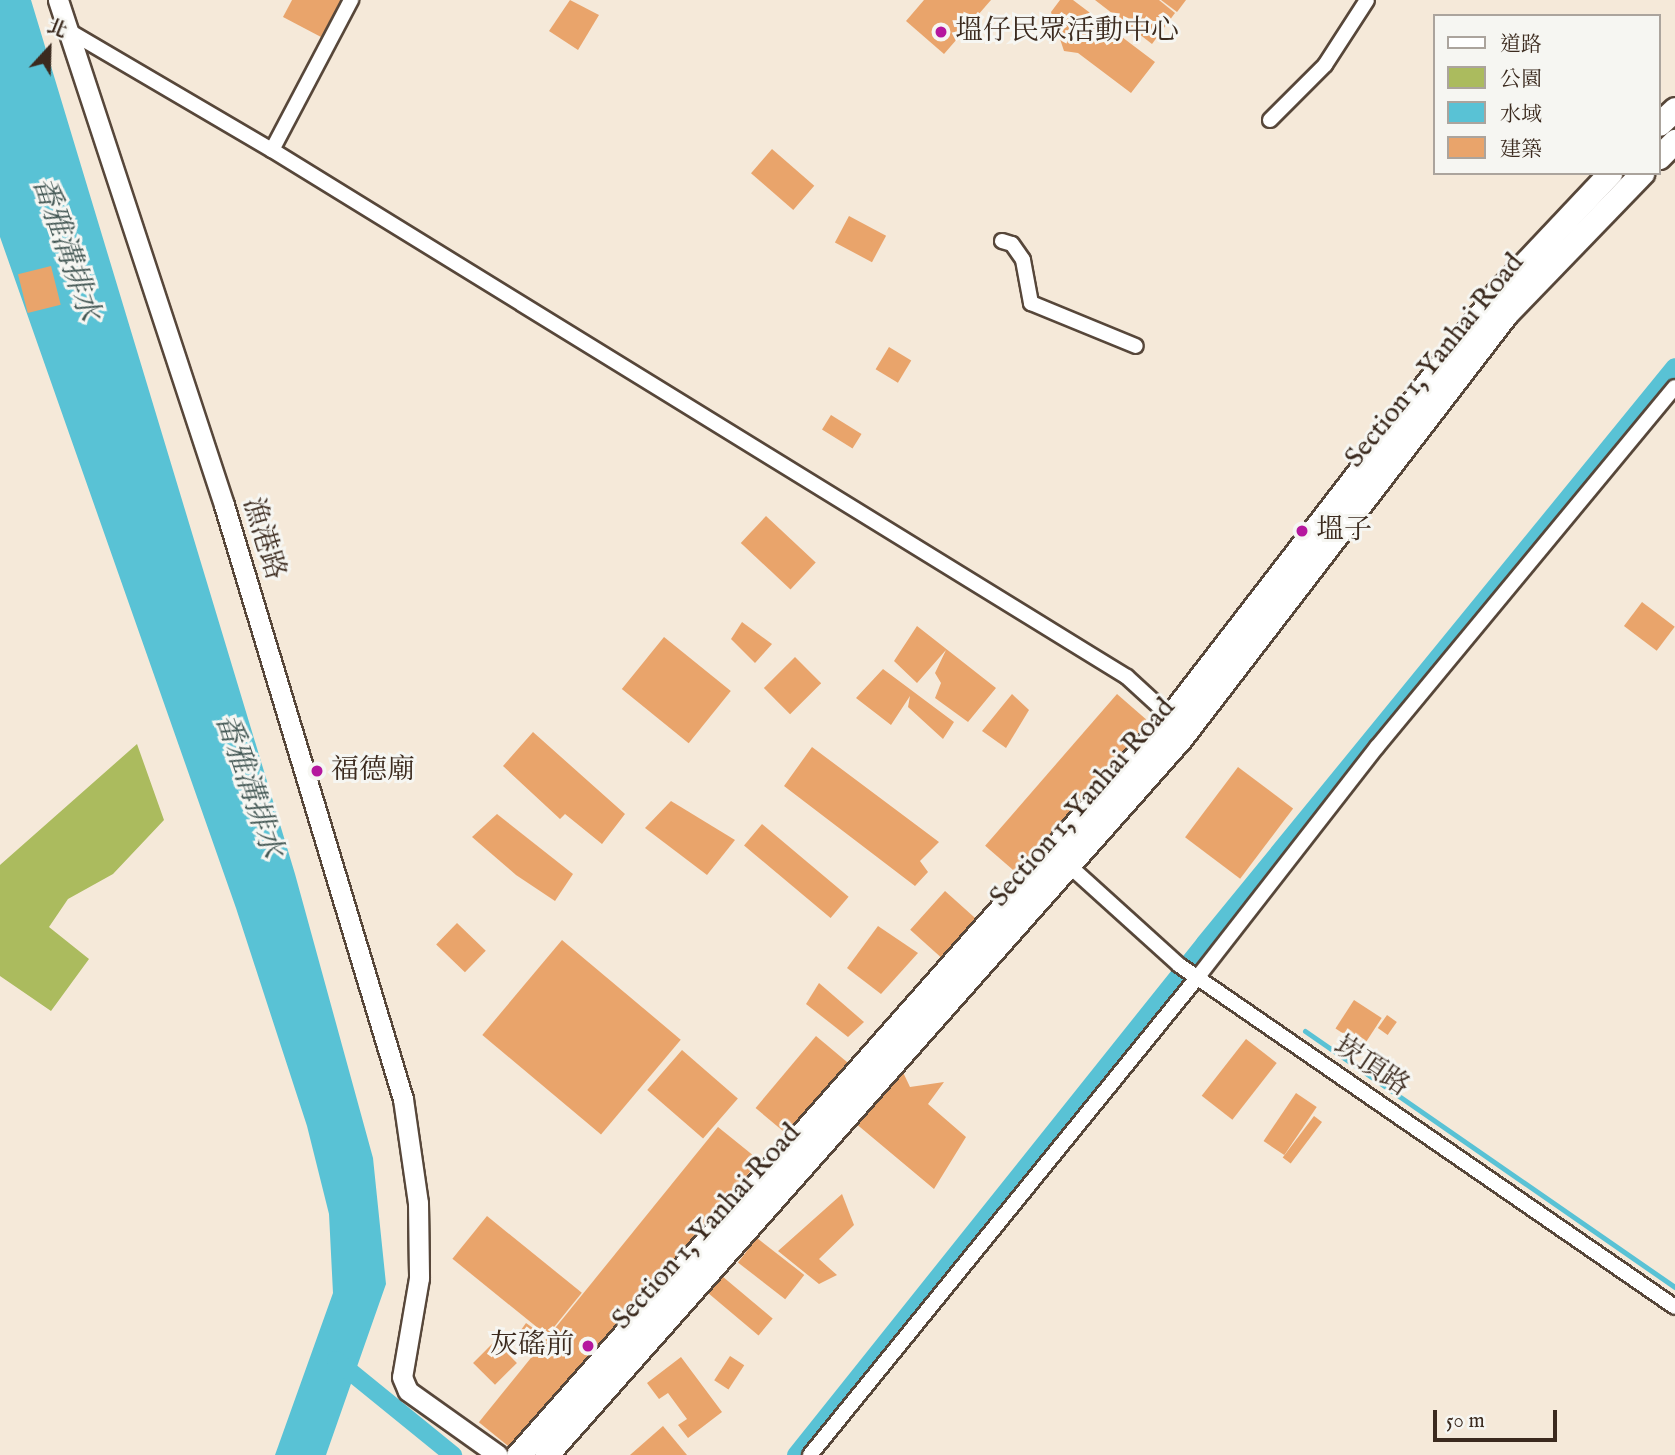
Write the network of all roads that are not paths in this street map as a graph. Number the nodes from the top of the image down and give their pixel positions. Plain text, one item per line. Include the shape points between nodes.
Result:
1 (58, 0) edge
2 (351, 0) edge
3 (1367, 0) edge
4 (69, 31) junction
5 (1675, 109) edge
6 (1270, 120) dead end
7 (1661, 122) edge
8 (1675, 141) edge
9 (272, 150) junction
10 (1661, 155) edge
11 (1608, 175) edge
12 (1640, 175) edge
13 (1002, 241) dead end
14 (1136, 346) dead end
15 (1675, 387) edge
16 (1179, 723) junction
17 (1061, 858) junction
18 (1198, 978) junction
19 (746, 1213) junction
20 (1675, 1307) edge
21 (498, 1455) edge
22 (518, 1455) edge
23 (546, 1455) edge
24 (810, 1455) edge

1 - 4 street, 漁港路
2 - 9 street
3 - 6 street via 1325,65
4 - 9 street
4 - 21 street, 漁港路 via 71,50 224,505 402,1099 418,1203 419,1278 402,1377 408,1391
5 - 7 main road
8 - 10 main road
9 - 16 street via 1127,677
11 - 16 main road, Section 1, Yanhai Road via 1497,293
12 - 16 main road, Section 1, Yanhai Road via 1506,314
13 - 14 street via 1012,244 1023,260 1031,303
15 - 18 street via 1377,747
16 - 17 main road, Section 1, Yanhai Road
17 - 18 street, 崁頂路
17 - 19 main road, Section 1, Yanhai Road
18 - 20 street, 崁頂路
18 - 24 street
19 - 22 main road, Section 1, Yanhai Road
19 - 23 main road, Section 1, Yanhai Road

